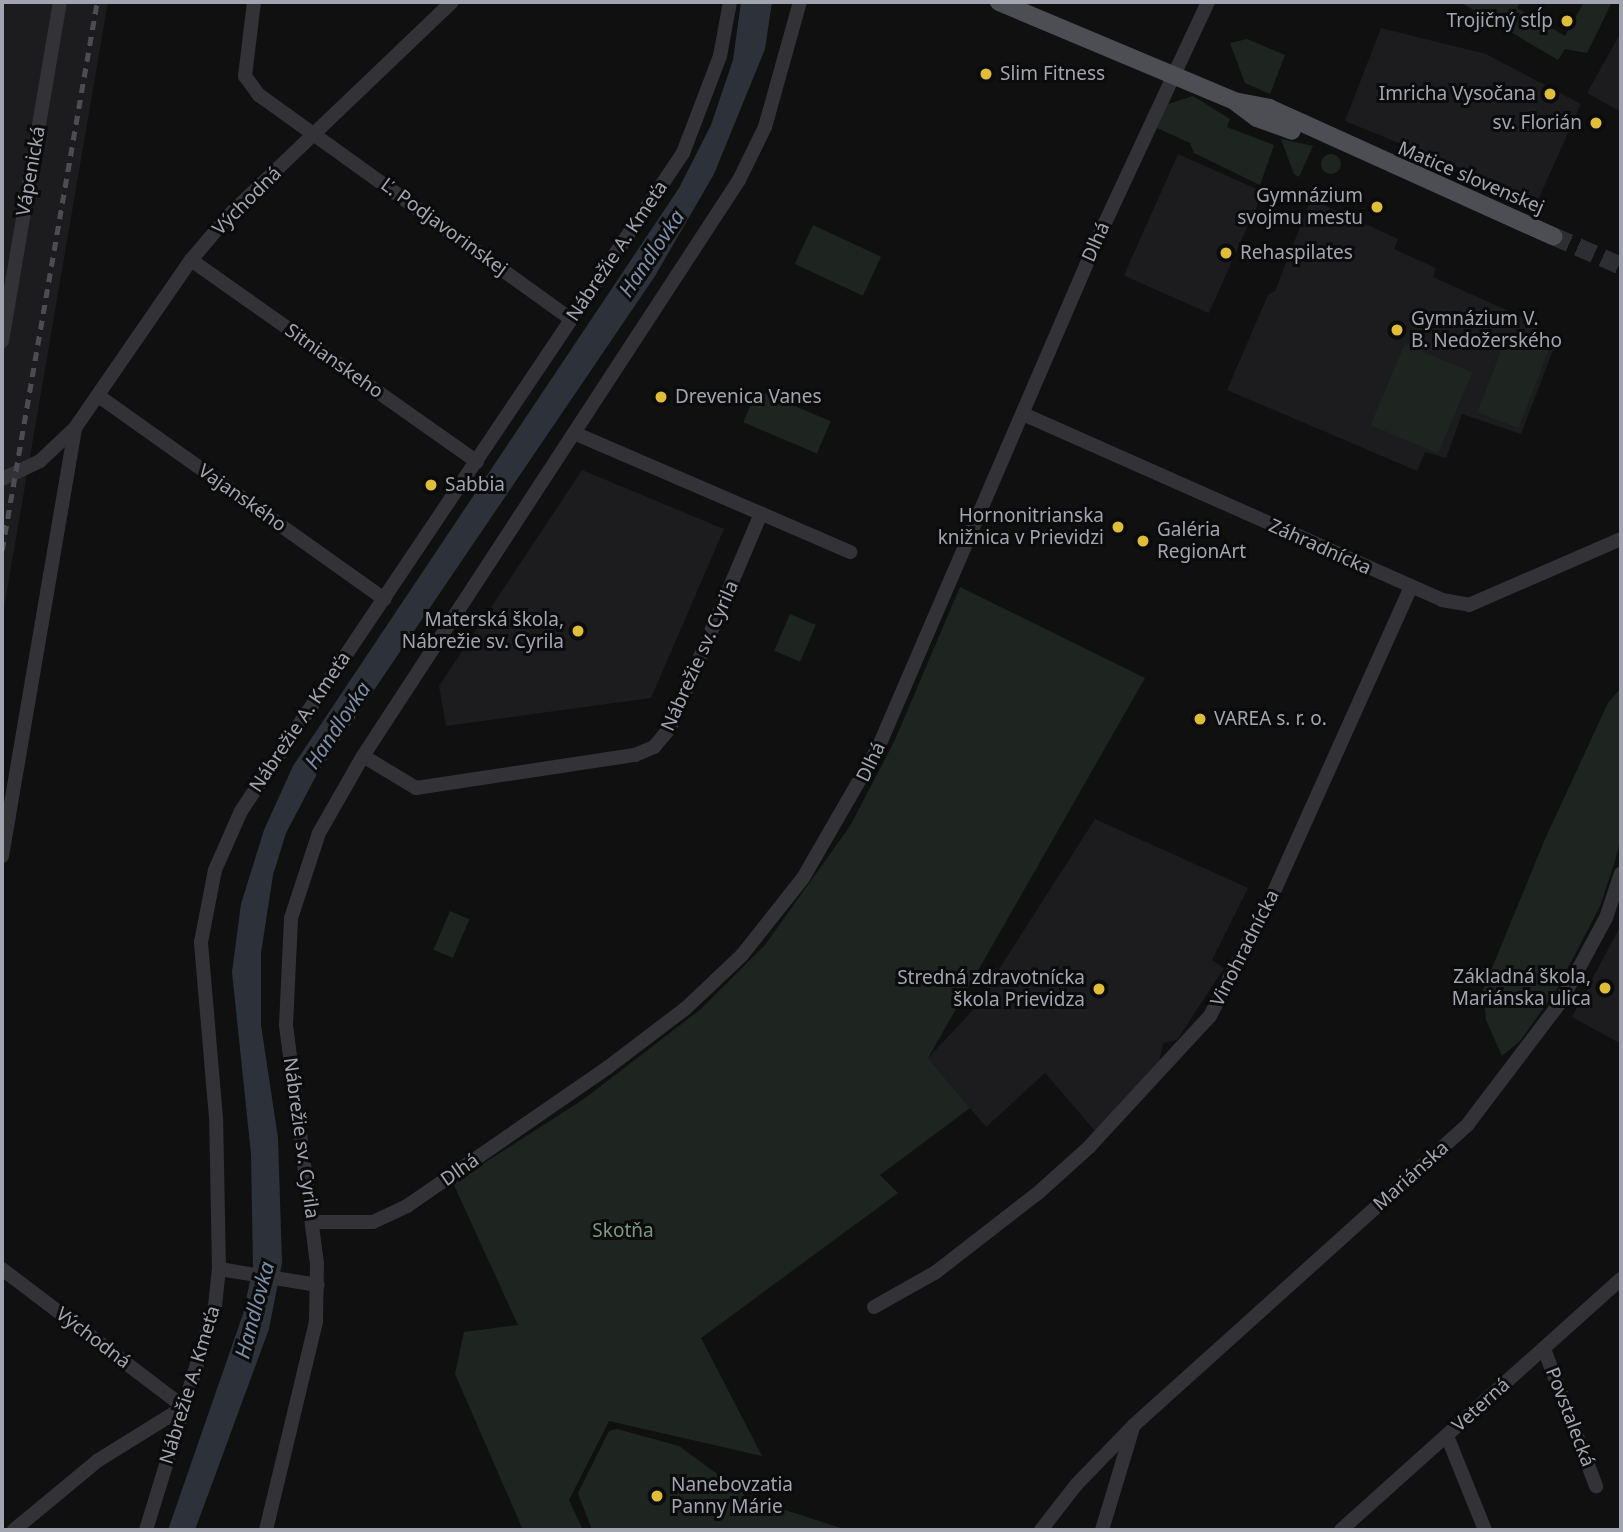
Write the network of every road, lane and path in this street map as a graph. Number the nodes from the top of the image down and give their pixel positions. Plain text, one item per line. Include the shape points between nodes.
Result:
1 (60, 2) edge
2 (254, 2) edge
3 (452, 2) edge
4 (730, 2) edge
5 (800, 2) edge
6 (999, 2) edge
7 (1208, 2) edge
8 (1031, 8) edge
9 (1174, 76) junction
10 (316, 134) junction
11 (1553, 236) tunnel mouth
12 (191, 260) junction
13 (571, 319) junction
14 (2, 341) edge
15 (100, 397) junction
16 (1023, 414) junction
17 (75, 428) junction
18 (574, 433) junction
19 (477, 462) junction
20 (2, 479) edge
21 (761, 514) junction
22 (1621, 539) edge
23 (850, 552) dead end
24 (1411, 587) junction
25 (384, 599) junction
26 (363, 756) junction
27 (2, 856) edge
28 (1621, 873) edge
29 (312, 1222) junction
30 (2, 1269) edge
31 (219, 1269) junction
32 (1621, 1279) edge
33 (318, 1285) junction
34 (874, 1307) dead end
35 (1544, 1349) junction
36 (184, 1407) junction
37 (1133, 1426) junction
38 (1447, 1436) junction
39 (1596, 1486) dead end
40 (14, 1530) edge
41 (146, 1530) edge
42 (266, 1530) edge
43 (1041, 1530) edge
44 (1102, 1530) edge
45 (1341, 1530) edge
46 (1485, 1530) edge

1 - 14 street, Vápenická
2 - 10 street, Ľ. Podjavorinskej via 245,76 259,95
3 - 10 street, Východná
4 - 13 street, Nábrežie A. Kmeťa via 720,56 683,153
5 - 18 street, Nábrežie sv. Cyrila via 765,127 739,180
6 - 8 main road, Matice slovenskej
7 - 9 street, Dlhá
8 - 9 main road, Matice slovenskej
9 - 11 main road, Matice slovenskej via 1234,101 1269,108
9 - 16 street, Dlhá
10 - 12 street, Východná via 229,215
10 - 13 street, Ľ. Podjavorinskej
12 - 15 street, Východná
12 - 19 street, Sitnianskeho
13 - 19 street, Nábrežie A. Kmeťa
15 - 17 street, Východná
15 - 25 street, Vajanského
16 - 24 street, Záhradnícka
16 - 29 street, Dlhá via 878,748 803,878 741,955 685,1008 407,1206 373,1222
17 - 20 street, Východná via 40,461
17 - 27 street, Východná
18 - 21 street
18 - 26 street, Nábrežie sv. Cyrila
19 - 25 street, Nábrežie A. Kmeťa
21 - 23 street
21 - 26 street, Nábrežie sv. Cyrila via 670,728 654,747 635,755 416,788
22 - 24 street, Záhradnícka via 1469,605
24 - 34 street, Vinohradnícka via 1272,896 1210,1016 1089,1147 1038,1193 936,1272
25 - 31 street, Nábrežie A. Kmeťa via 240,811 215,870 201,942 216,1118
26 - 29 street, Nábrežie sv. Cyrila via 318,833 291,918 286,1026
28 - 37 street, Mariánska via 1606,918 1560,1003 1468,1124
29 - 33 street, Nábrežie sv. Cyrila
30 - 36 street, Východná
31 - 33 street
31 - 36 street, Nábrežie A. Kmeťa via 215,1306
32 - 35 street, Veterná
33 - 42 street, Nábrežie sv. Cyrila via 311,1359
35 - 38 street, Veterná
35 - 39 street, Povstalecká
36 - 40 street via 97,1461
36 - 41 street, Nábrežie A. Kmeťa
37 - 43 street, Mariánska via 1076,1485
37 - 44 street
38 - 45 street, Veterná
38 - 46 street

